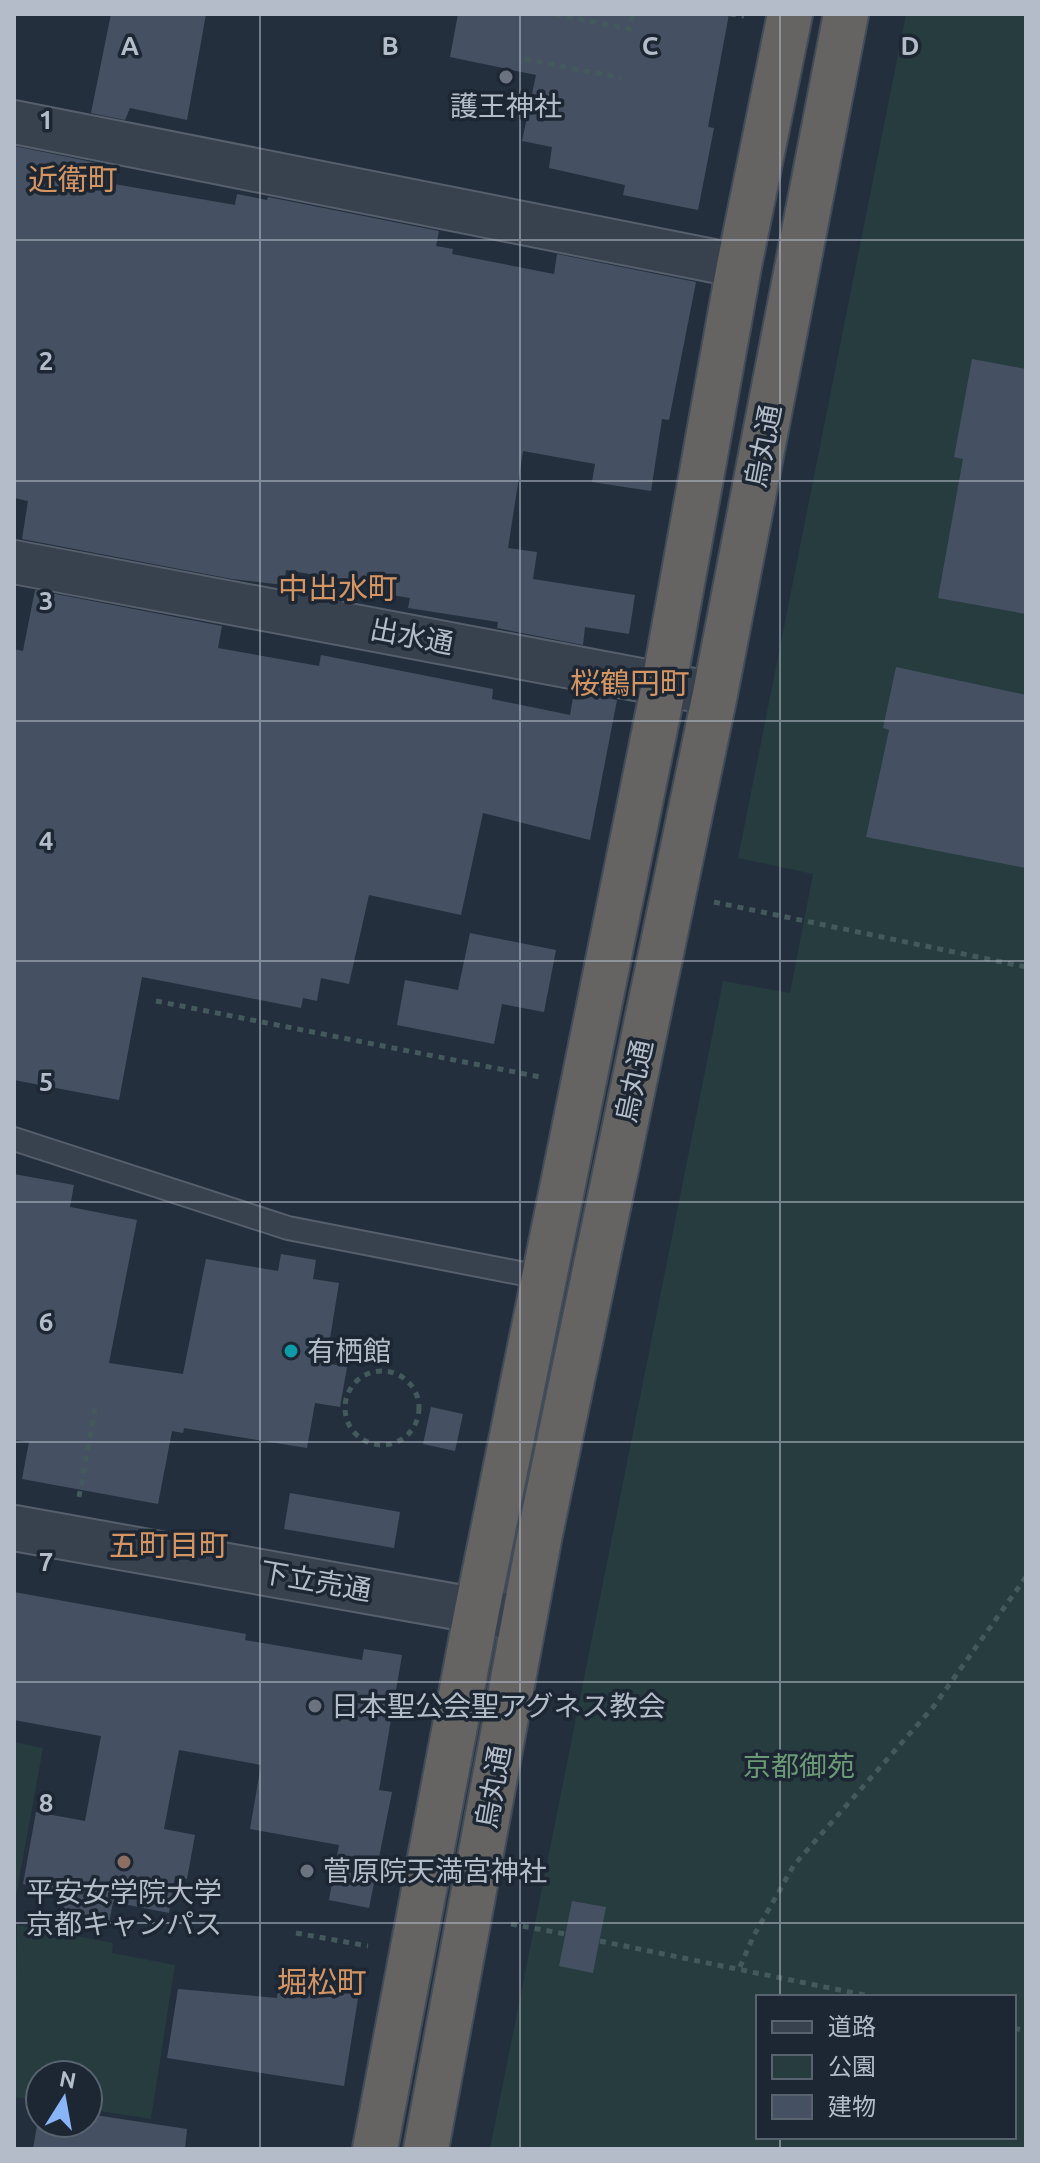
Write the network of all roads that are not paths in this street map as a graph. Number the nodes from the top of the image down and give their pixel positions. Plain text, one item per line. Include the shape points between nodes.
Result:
1 (790, 14) edge
2 (846, 14) edge
3 (14, 122) edge
4 (739, 266) junction
5 (14, 562) edge
6 (664, 684) junction
7 (715, 694) junction
8 (14, 1139) edge
9 (545, 1278) junction
10 (14, 1528) edge
11 (477, 1610) junction
12 (524, 1619) junction
13 (375, 2149) edge
14 (426, 2149) edge

1 - 4 highway, 烏丸通
2 - 7 highway, 烏丸通
3 - 4 street
4 - 6 highway, 烏丸通
5 - 6 street, 出水通
6 - 7 street, 出水通
6 - 9 highway, 烏丸通
7 - 12 highway, 烏丸通
8 - 9 lane via 288,1228
9 - 11 highway, 烏丸通
10 - 11 street, 下立売通
11 - 12 street, 下立売通
11 - 13 highway, 烏丸通
12 - 14 highway, 烏丸通

